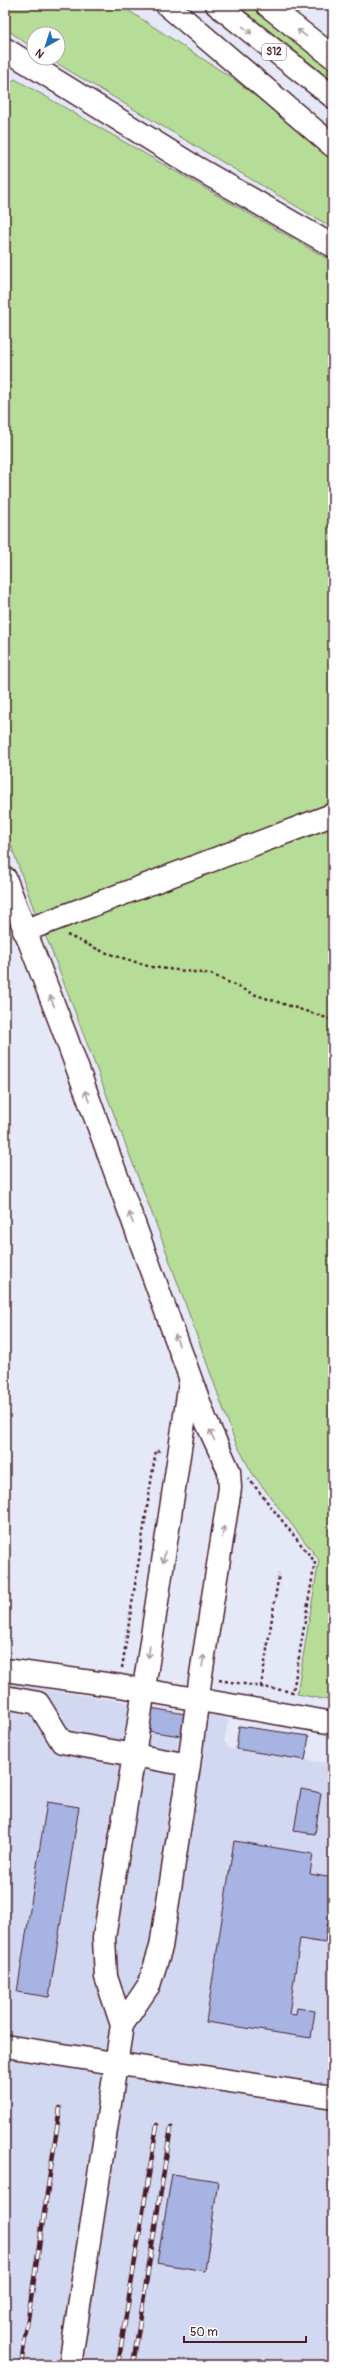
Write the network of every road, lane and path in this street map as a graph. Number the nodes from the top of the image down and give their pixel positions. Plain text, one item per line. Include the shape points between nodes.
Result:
1 (167, 5) edge
2 (217, 5) edge
3 (267, 5) edge
4 (5, 49) edge
5 (333, 57) edge
6 (333, 97) edge
7 (333, 146) edge
8 (333, 246) edge
9 (332, 815) dead end
10 (5, 878) edge
11 (50, 921) junction
12 (26, 935) junction
13 (333, 1020) edge
14 (191, 1376) junction
15 (180, 1454) junction
16 (279, 1574) dead end
17 (5, 1670) edge
18 (120, 1673) dead end
19 (261, 1687) dead end
20 (143, 1690) junction
21 (5, 1697) edge
22 (197, 1699) junction
23 (333, 1723) edge
24 (134, 1755) junction
25 (189, 1765) junction
26 (122, 2025) junction
27 (5, 2046) edge
28 (117, 2063) junction
29 (333, 2097) edge
30 (70, 2365) edge

1 - 7 main road
2 -> 6 main road, S12
5 -> 3 main road
4 - 8 main road via 192,164
9 - 11 main road
10 - 12 main road
11 - 12 main road
11 - 13 path via 60,932 104,952 151,967 211,974 253,994
14 -> 12 main road
14 - 15 main road
22 -> 14 main road via 230,1488 229,1471 206,1421
15 - 18 path via 156,1450
15 -> 20 main road
16 - 19 path
17 - 20 main road
20 - 22 main road
20 - 24 main road
21 - 24 main road via 38,1703 62,1742
22 - 23 main road
22 - 25 main road
24 - 25 main road
24 - 26 main road via 104,1938 106,1977
25 - 26 main road via 161,1947 149,1985
26 - 28 main road
27 - 28 main road
28 - 29 main road
28 - 30 main road

